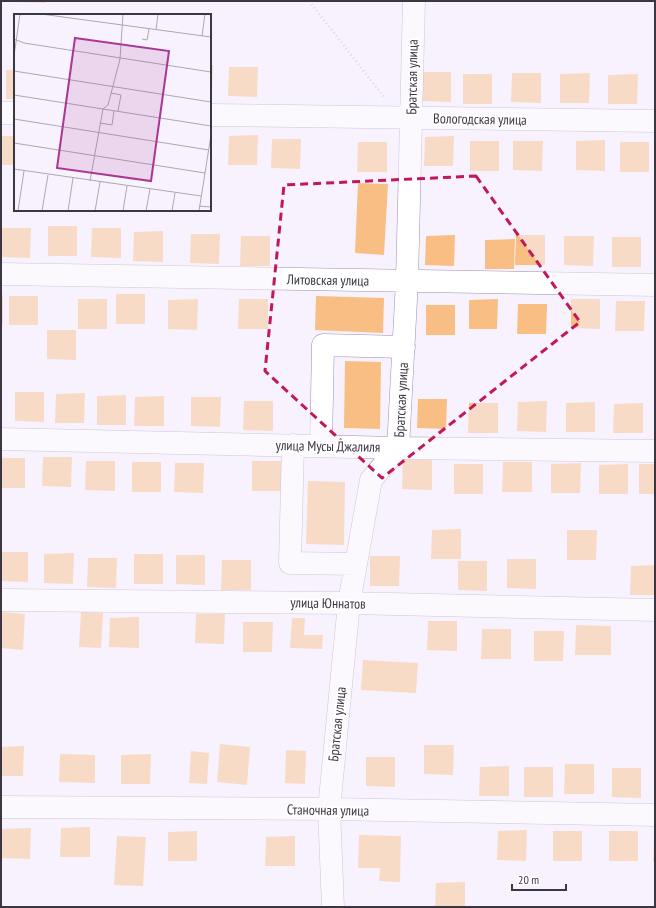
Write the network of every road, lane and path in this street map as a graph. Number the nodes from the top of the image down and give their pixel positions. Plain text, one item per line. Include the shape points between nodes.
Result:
1 (309, 1) edge
2 (414, 1) edge
3 (1, 113) edge
4 (14, 113) edge
5 (211, 115) edge
6 (405, 118) junction
7 (655, 121) edge
8 (1, 274) edge
9 (407, 281) junction
10 (655, 285) edge
11 (404, 347) junction
12 (1, 439) edge
13 (293, 445) junction
14 (321, 446) junction
15 (398, 448) junction
16 (655, 451) edge
17 (356, 564) junction
18 (1, 600) edge
19 (349, 603) junction
20 (655, 610) edge
21 (1, 807) edge
22 (329, 809) junction
23 (655, 815) edge
24 (333, 907) edge

1 - 6 path
2 - 6 street, Братская улица
3 - 4 street
5 - 6 street, Вологодская улица
6 - 7 street, Вологодская улица
6 - 9 street, Братская улица
8 - 9 street, Литовская улица
9 - 10 street, Литовская улица
9 - 11 street, Братская улица
11 - 14 street via 323,345
11 - 15 street, Братская улица
12 - 13 street, улица Мусы Джалиля
13 - 14 street, улица Мусы Джалиля
13 - 17 street via 290,562
14 - 15 street, улица Мусы Джалиля
15 - 16 street, улица Мусы Джалиля
15 - 17 street, Братская улица via 371,480
17 - 19 street, Братская улица
18 - 19 street, улица Юннатов
19 - 20 street, улица Юннатов
19 - 22 street, Братская улица
21 - 22 street, Станочная улица
22 - 23 street, Станочная улица
22 - 24 street, Братская улица

